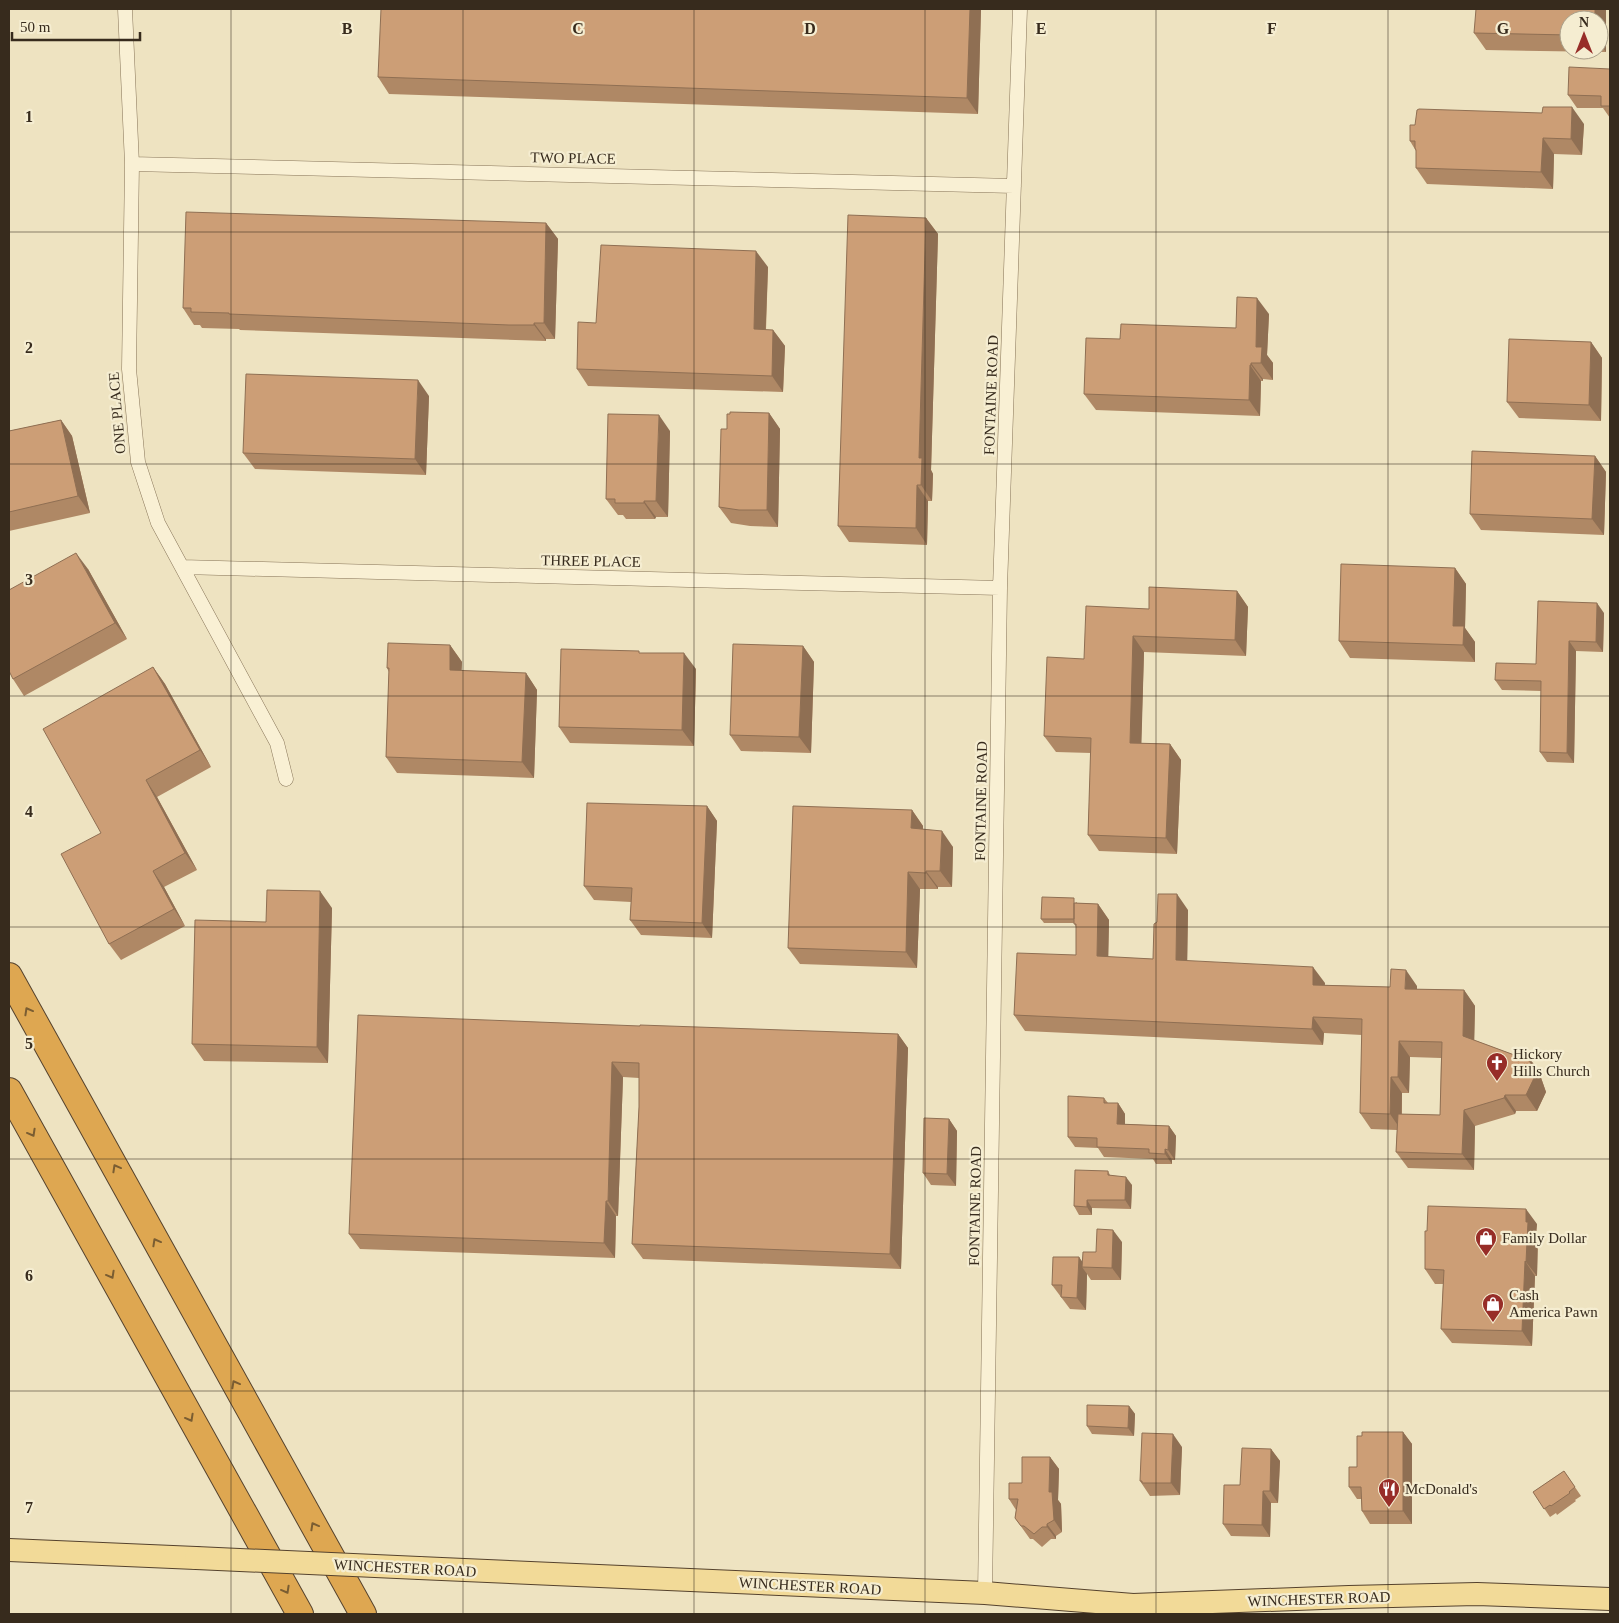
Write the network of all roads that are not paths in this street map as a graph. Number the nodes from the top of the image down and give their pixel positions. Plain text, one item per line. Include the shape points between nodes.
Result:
1 (125, 9) edge
2 (1020, 9) edge
3 (132, 164) junction
4 (1014, 186) junction
5 (182, 567) junction
6 (1000, 588) junction
7 (286, 779) dead end
8 (9, 976) edge
9 (9, 1091) edge
10 (9, 1550) edge
11 (985, 1593) junction
12 (1610, 1599) edge
13 (300, 1614) edge
14 (363, 1614) edge

1 - 3 street, ONE PLACE
2 - 4 street, FONTAINE ROAD
3 - 4 street, TWO PLACE
3 - 5 street, ONE PLACE via 129,369 138,462 158,523
4 - 6 street, FONTAINE ROAD
5 - 6 street, THREE PLACE
5 - 7 street, ONE PLACE via 277,743
6 - 11 street, FONTAINE ROAD
14 -> 8 highway
9 -> 13 highway
10 - 11 main road, WINCHESTER ROAD, bridge
11 - 12 main road, WINCHESTER ROAD via 1133,1605 1477,1594

